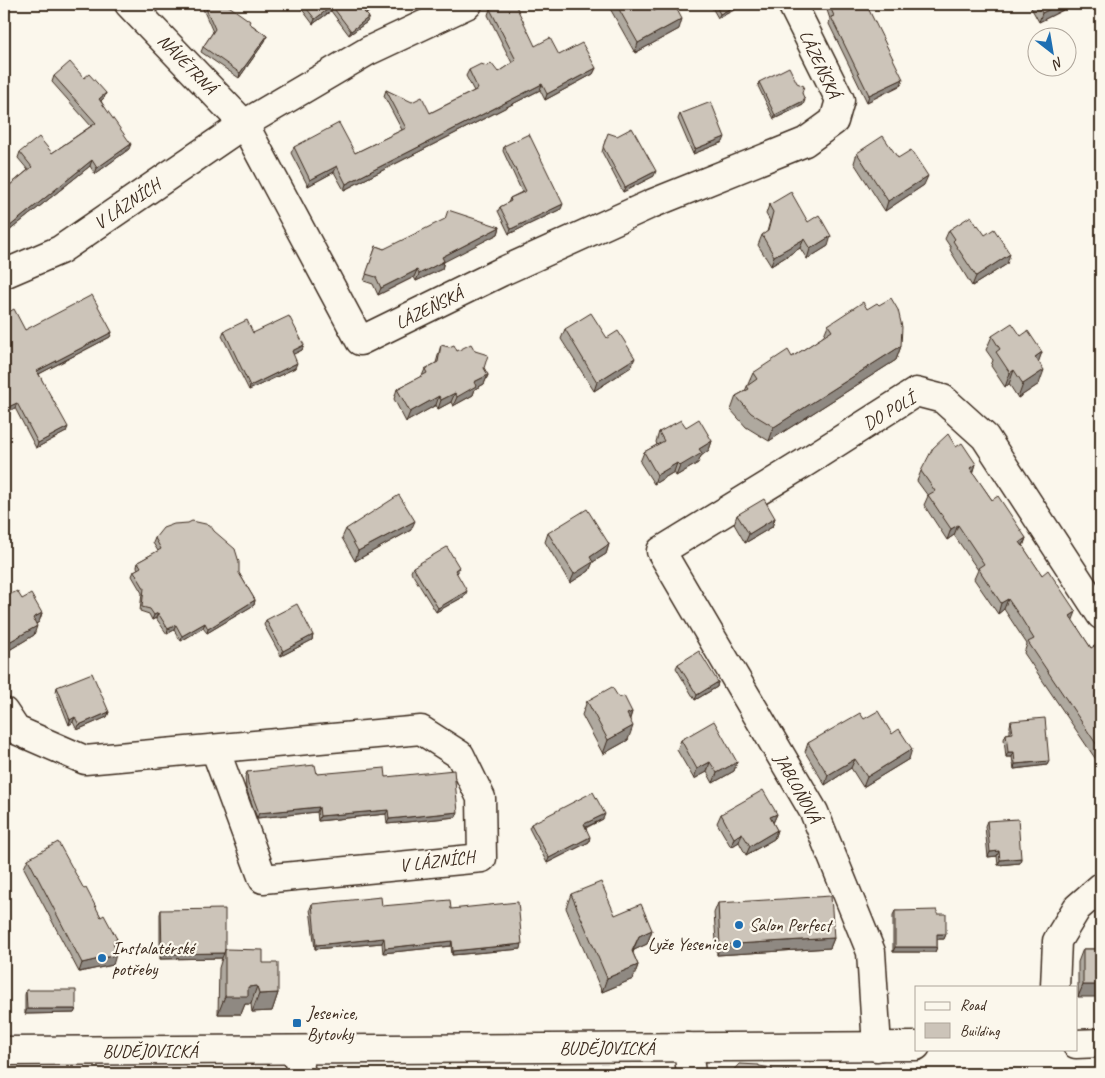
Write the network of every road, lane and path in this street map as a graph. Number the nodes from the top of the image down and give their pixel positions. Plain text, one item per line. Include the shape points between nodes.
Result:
1 (129, 4) edge
2 (468, 4) edge
3 (792, 4) edge
4 (244, 124) junction
5 (4, 274) edge
6 (660, 550) joint
7 (1101, 615) edge
8 (4, 712) edge
9 (215, 749) junction
10 (1101, 887) edge
11 (1055, 986) edge
12 (1101, 1043) edge
13 (1078, 1044) edge
14 (915, 1046) edge
15 (688, 1047) junction
16 (877, 1047) junction
17 (4, 1051) edge
18 (299, 1062) edge
19 (691, 1074) edge

1 - 4 street, NÁVĚTRNÁ
2 - 4 street via 368,51
3 - 4 street, LÁZEŇSKÁ via 840,100 834,121 805,142 651,204 360,341
4 - 5 street, V LÁZNÍCH via 60,250
6 - 7 street, DO POLÍ via 916,392 942,399 985,437
6 - 16 street, JABLOŇOVÁ via 814,812 871,952
8 - 9 street, V LÁZNÍCH via 16,730 85,760
9 - 9 street, V LÁZNÍCH via 263,879 482,858 481,798 460,755 421,730
10 - 11 street via 1077,908 1057,941
12 - 13 street
14 - 16 street, BUDĚJOVICKÁ
15 - 16 street, BUDĚJOVICKÁ
15 - 18 street, BUDĚJOVICKÁ
15 - 19 street
17 - 18 street, BUDĚJOVICKÁ

